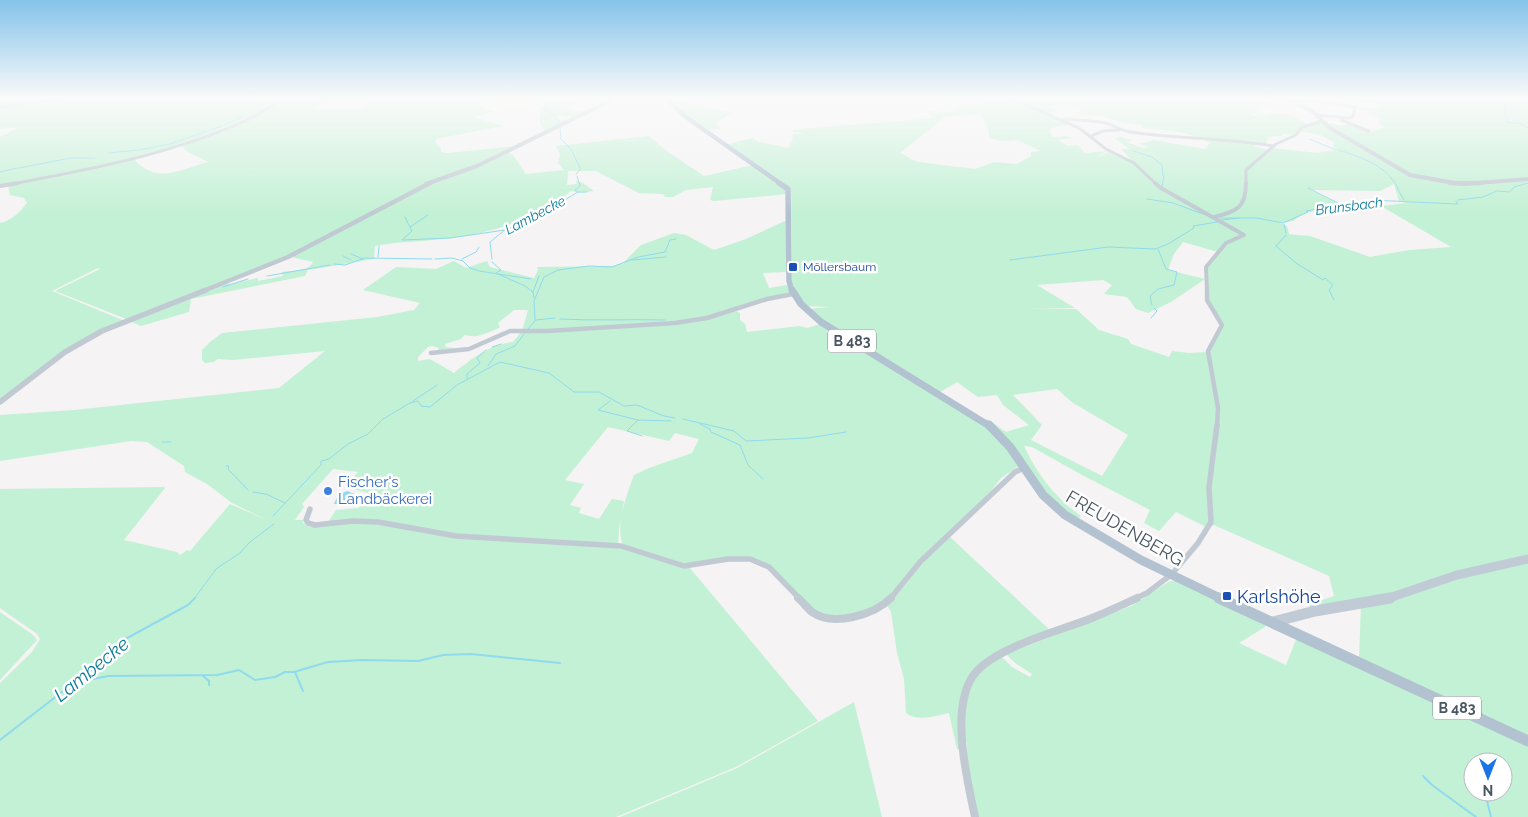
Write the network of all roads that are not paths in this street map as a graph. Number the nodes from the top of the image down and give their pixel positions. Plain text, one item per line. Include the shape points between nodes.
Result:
1 (203, 137) edge
2 (535, 137) edge
3 (714, 137) edge
4 (1092, 137) edge
5 (1174, 137) edge
6 (1292, 137) edge
7 (1345, 137) edge
8 (1273, 146) junction
9 (1528, 179) edge
10 (0, 186) edge
11 (1214, 217) junction
12 (793, 294) junction
13 (431, 353) dead end
14 (0, 402) edge
15 (1024, 468) junction
16 (310, 509) dead end
17 (1528, 560) edge
18 (1172, 574) junction
19 (1273, 622) junction
20 (1528, 741) edge
21 (974, 817) edge

1 - 10 street via 167,151
2 - 14 street via 477,166 423,185 288,257 120,324 74,346
3 - 12 main road, B 483 via 788,189 788,272
4 - 11 street via 1106,149 1134,163 1161,188
5 - 8 street via 1236,140
6 - 8 street
7 - 9 street via 1397,169 1418,177 1461,184
8 - 11 street via 1246,170 1246,198 1239,207
11 - 18 street via 1243,236 1226,243 1206,267 1207,300 1222,325 1208,351 1218,408 1209,487 1210,522 1198,543
12 - 13 street via 697,320 506,332 469,349
12 - 15 main road, FREUDENBERG / B 483 via 821,322 990,426 1008,442
15 - 16 street via 992,493 920,562 889,600 871,611 842,619 825,618 812,612 776,573 760,562 738,558 684,566 621,546 456,536 378,522 315,525 306,520
15 - 18 main road, FREUDENBERG / B 483 via 1042,495 1064,515
17 - 19 main road via 1456,575 1402,595
18 - 19 main road, FREUDENBERG / B 483
18 - 21 street via 1124,605 1001,653 972,678 965,693 963,738
19 - 20 main road, B 483

